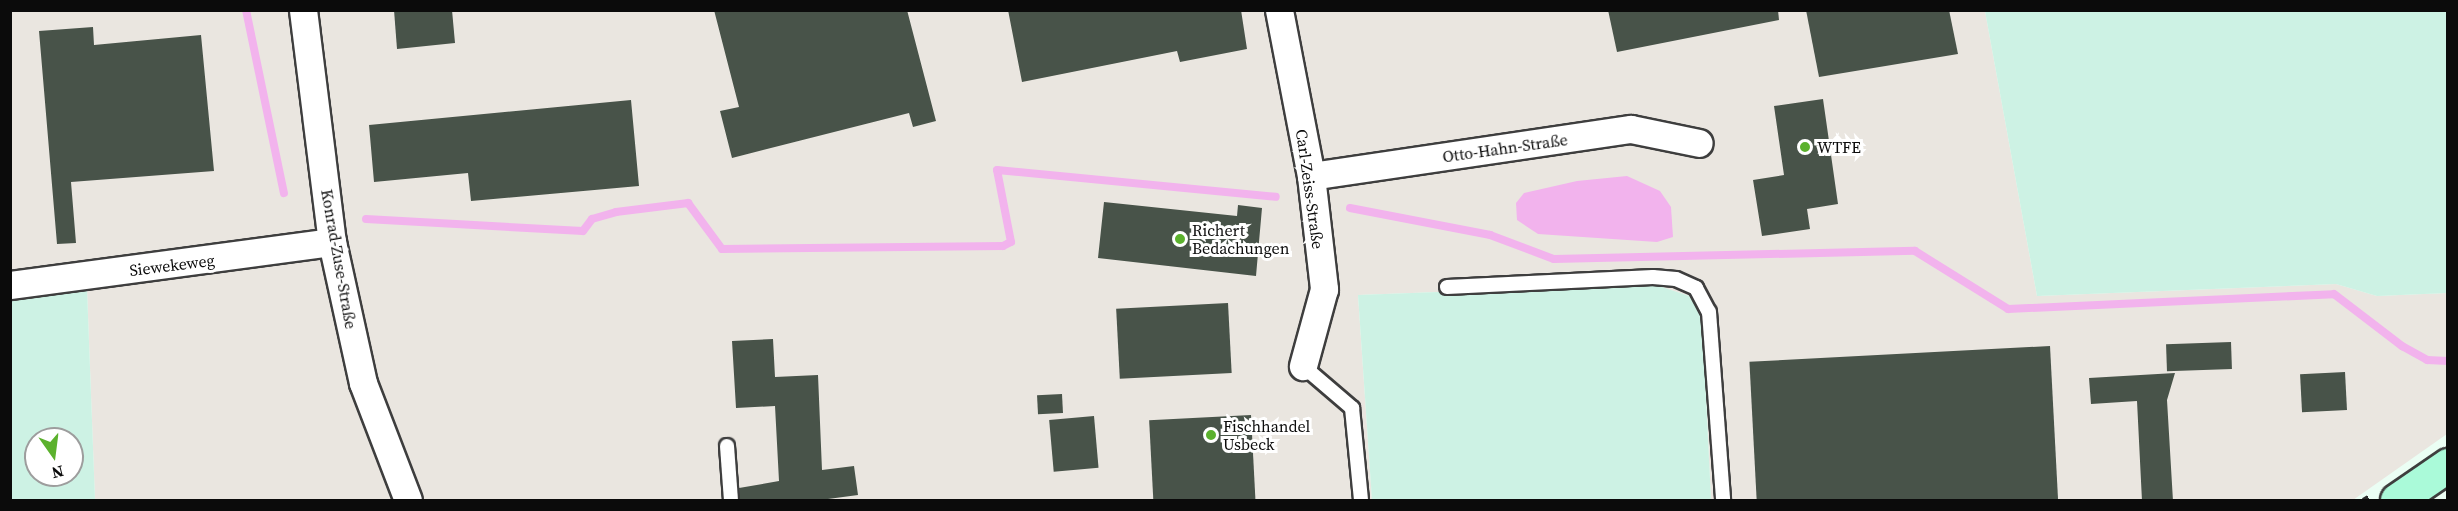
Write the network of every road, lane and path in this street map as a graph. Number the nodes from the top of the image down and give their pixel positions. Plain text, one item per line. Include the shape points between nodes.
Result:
1 (303, 10) edge
2 (1279, 10) edge
3 (1699, 143) dead end
4 (1311, 176) junction
5 (332, 242) junction
6 (10, 285) edge
7 (1447, 287) dead end
8 (1303, 366) joint
9 (727, 446) dead end
10 (2448, 465) edge
11 (408, 501) edge
12 (731, 501) edge
13 (1361, 501) edge
14 (1723, 501) edge
15 (2397, 501) edge

1 - 5 street, Konrad-Zuse-Straße
2 - 4 street, Carl-Zeiss-Straße
3 - 4 street, Otto-Hahn-Straße via 1631,129
4 - 8 street, Carl-Zeiss-Straße via 1324,289
5 - 6 street, Siewekeweg
5 - 11 street, Konrad-Zuse-Straße via 363,383
7 - 14 lane via 1653,277 1676,279 1696,288 1709,312
8 - 13 lane via 1352,408
9 - 12 lane
10 - 15 main road

